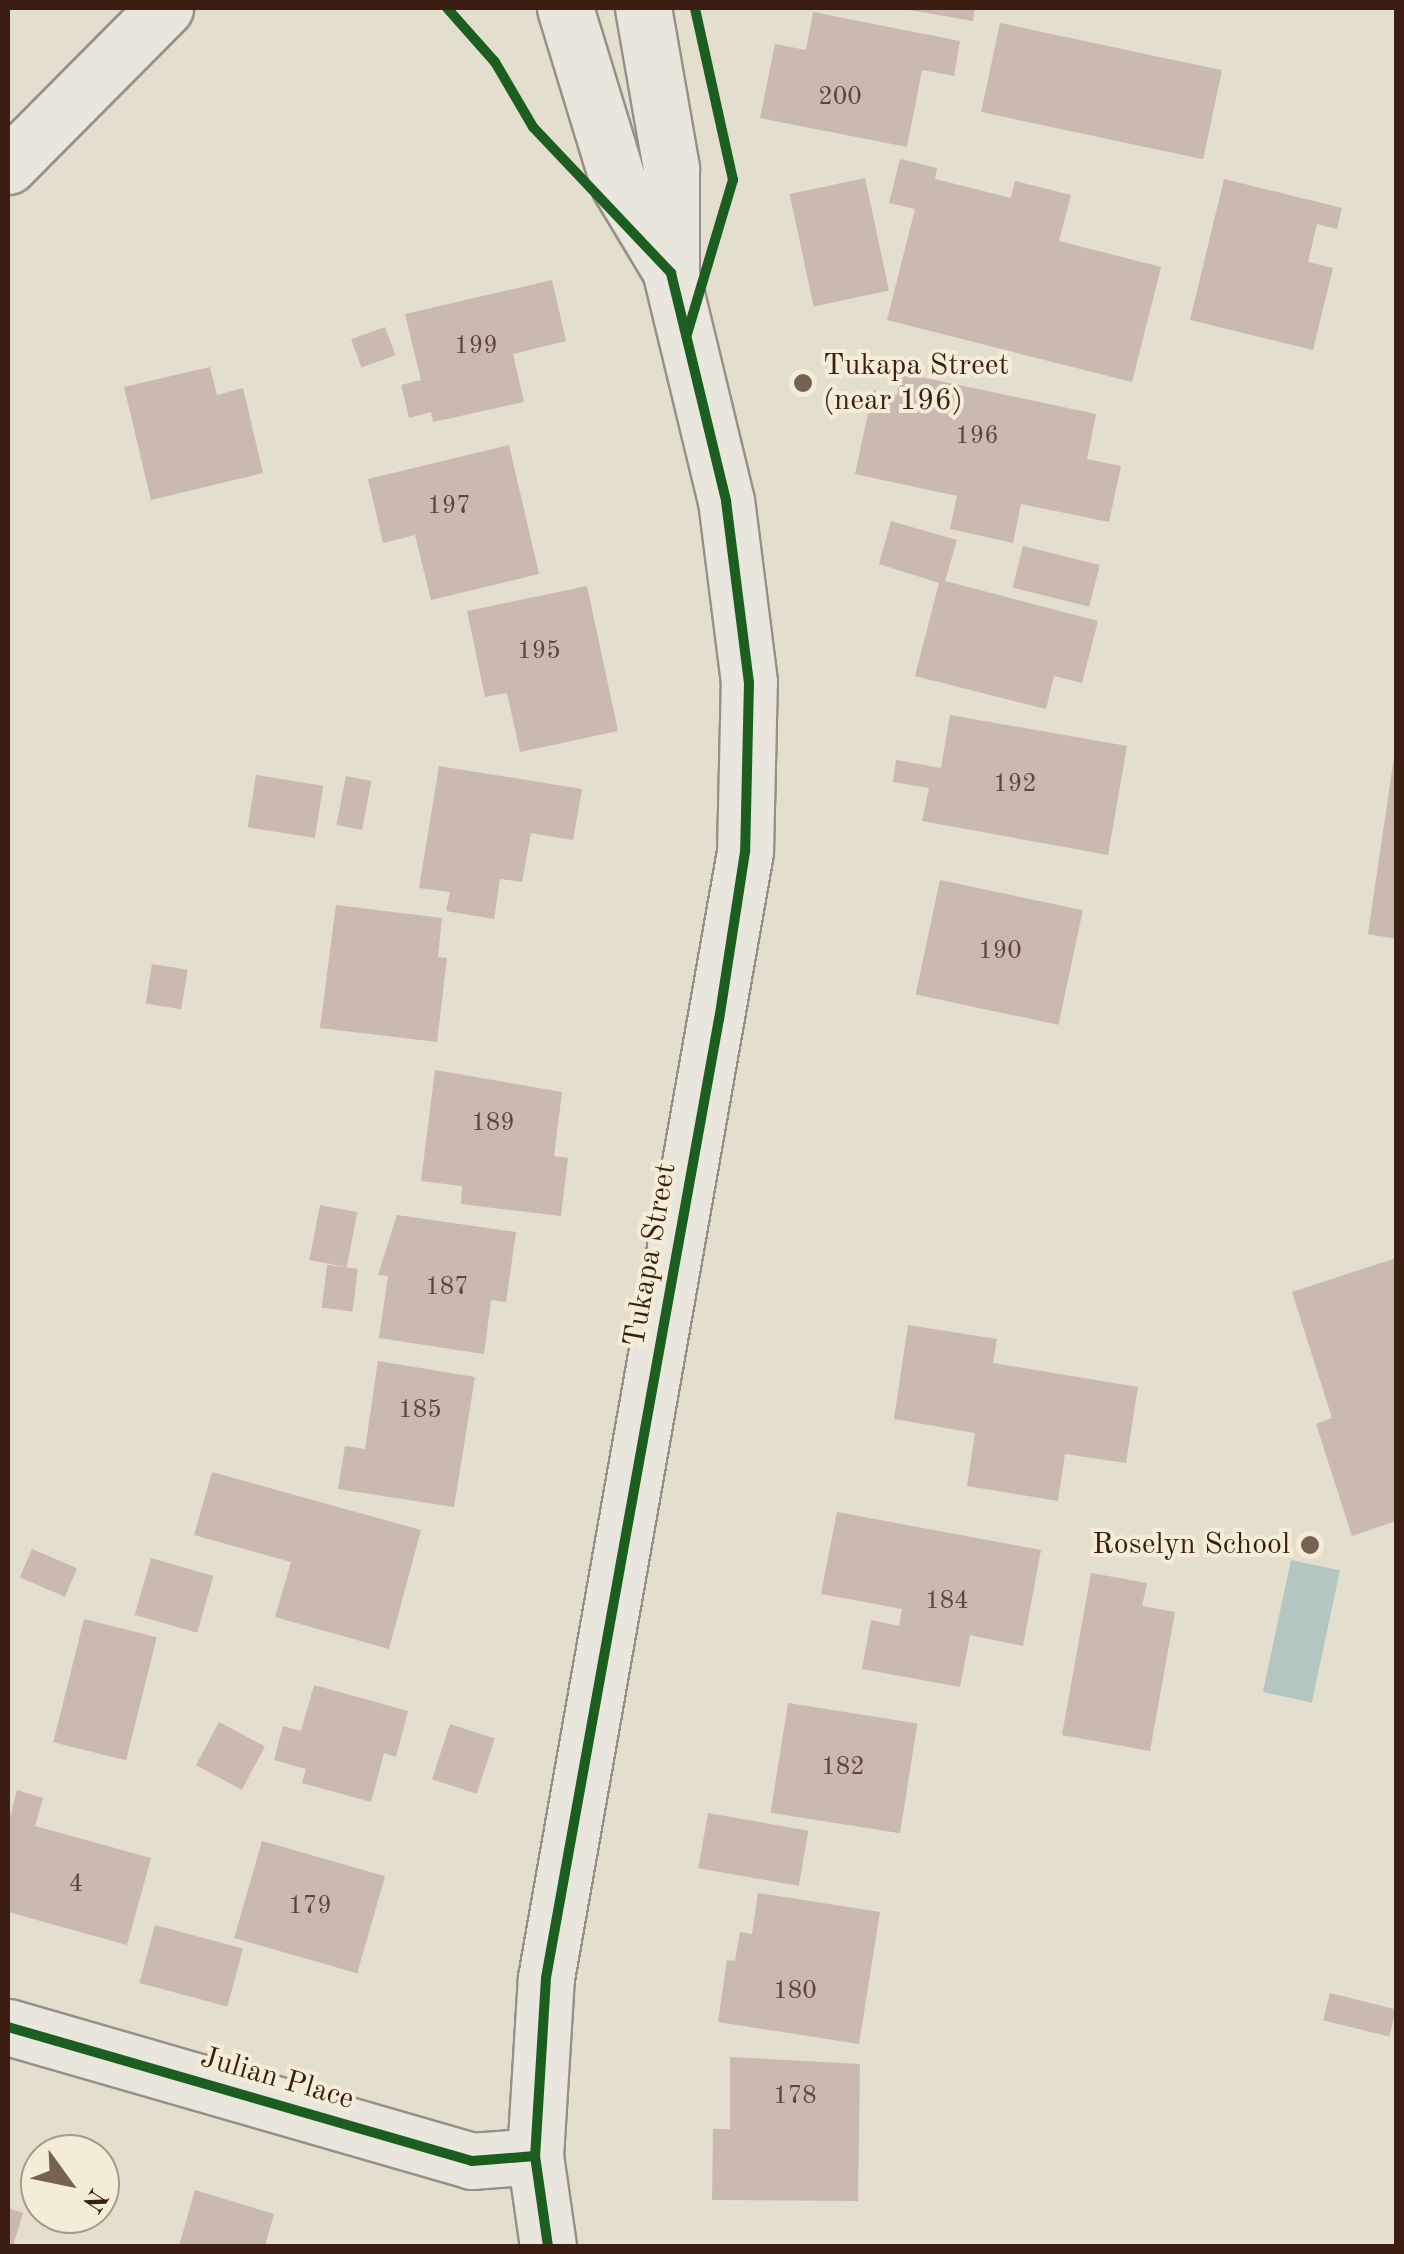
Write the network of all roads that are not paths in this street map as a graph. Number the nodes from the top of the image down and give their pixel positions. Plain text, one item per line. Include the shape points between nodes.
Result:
1 (165, 8) edge
2 (565, 8) edge
3 (643, 8) edge
4 (8, 166) edge
5 (672, 272) junction
6 (8, 2027) edge
7 (536, 2156) junction
8 (548, 2246) edge

1 - 4 main road
2 - 5 main road, Tukapa Street via 618,185
3 - 5 main road, Tukapa Street via 671,168
5 - 7 main road, Tukapa Street via 726,500 750,682 745,852 546,1978
6 - 7 main road, Julian Place via 472,2161
7 - 8 main road, Tukapa Street

